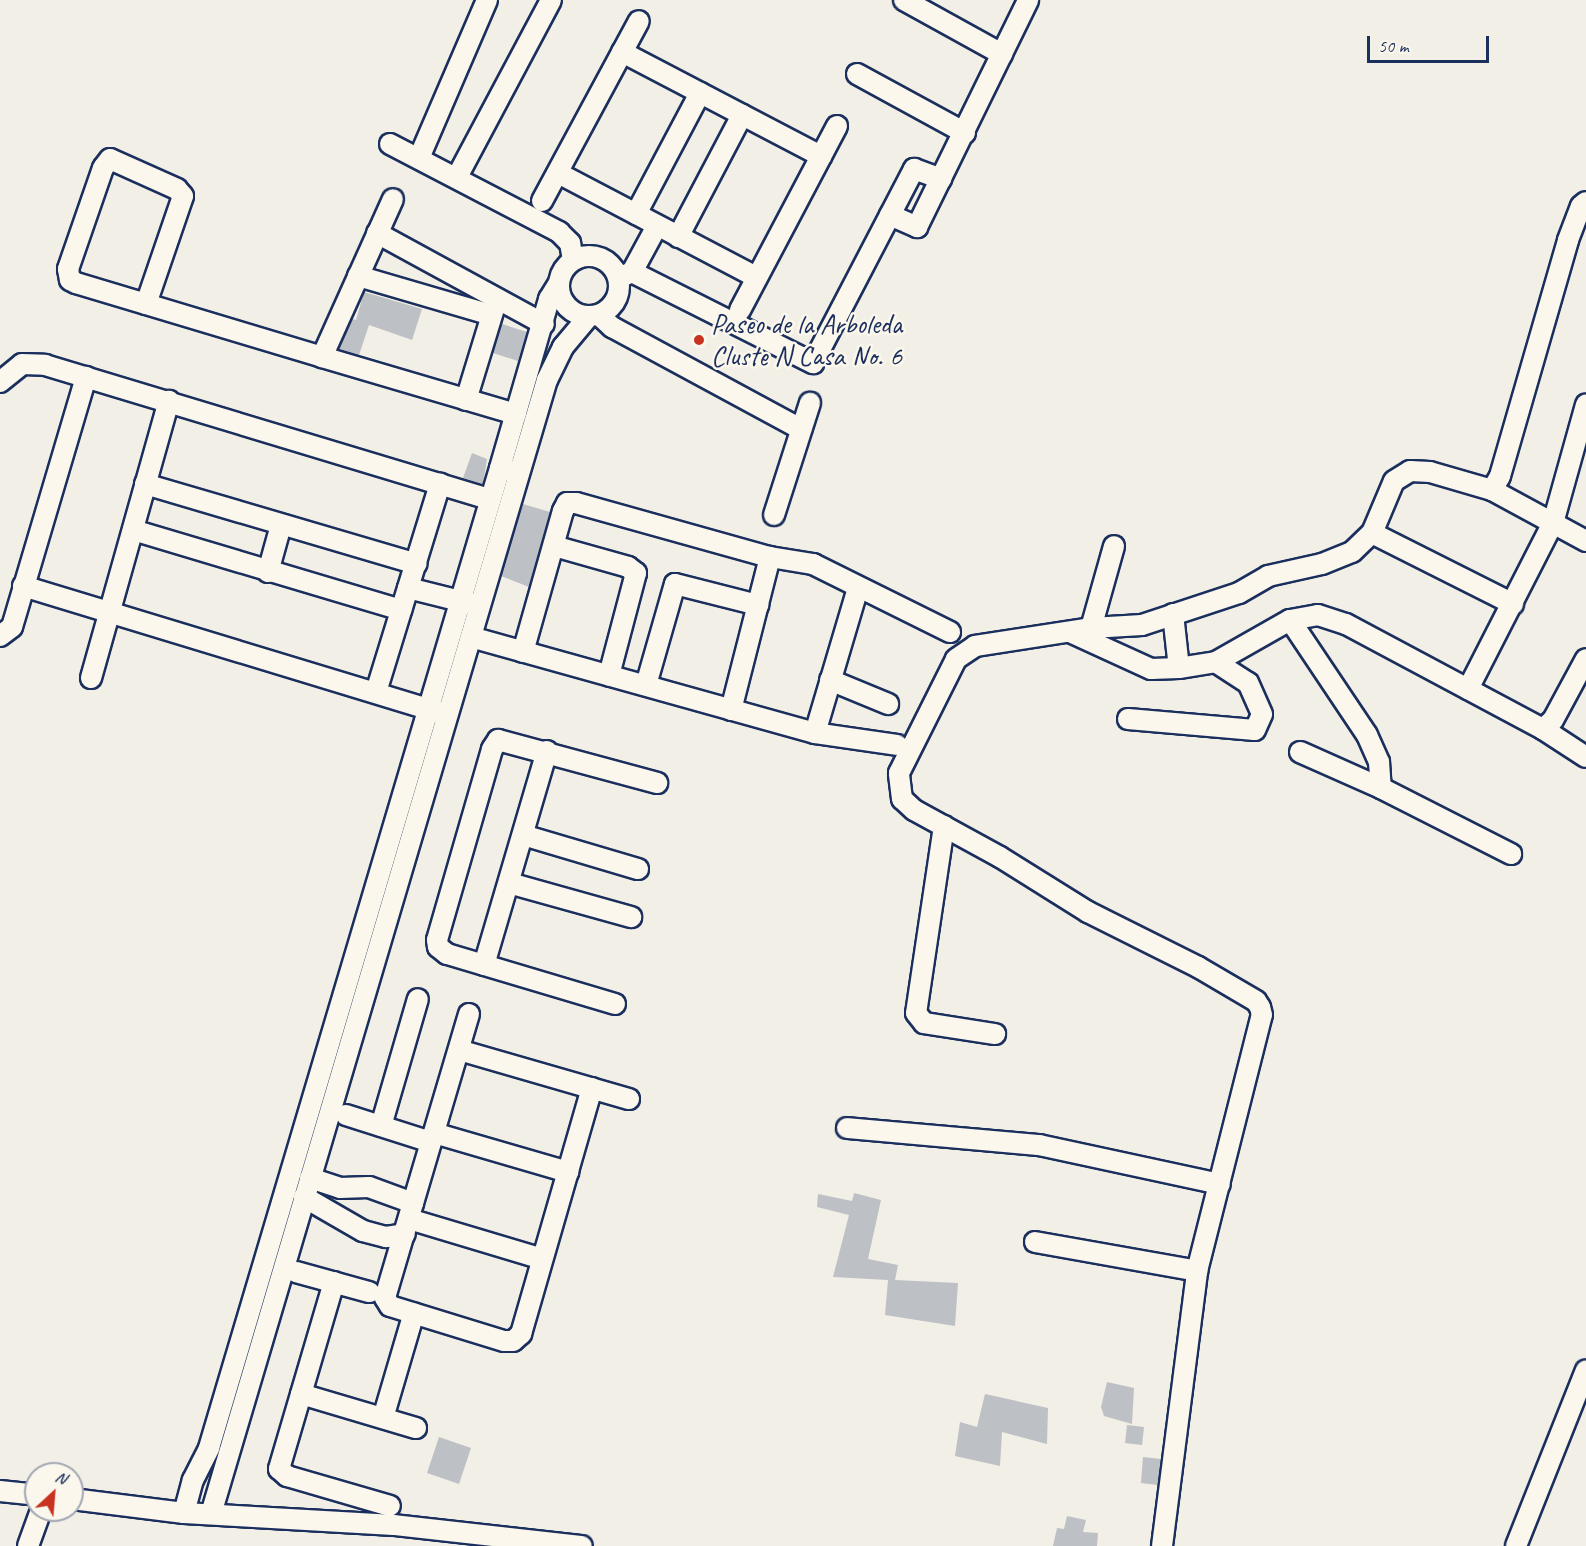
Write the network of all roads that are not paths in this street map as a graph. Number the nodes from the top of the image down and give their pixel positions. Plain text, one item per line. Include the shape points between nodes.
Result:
1 (487, 0) edge
2 (904, 0) edge
3 (1028, 0) edge
4 (544, 2) edge
5 (639, 21) dead end
6 (622, 52) junction
7 (1002, 54) junction
8 (857, 74) dead end
9 (700, 93) junction
10 (742, 115) junction
11 (837, 126) dead end
12 (965, 134) junction
13 (390, 144) dead end
14 (820, 156) junction
15 (419, 158) junction
16 (558, 173) junction
17 (457, 177) junction
18 (941, 179) junction
19 (393, 199) dead end
20 (542, 201) dead end
21 (1586, 202) edge
22 (636, 214) junction
23 (890, 215) junction
24 (657, 226) junction
25 (376, 233) junction
26 (678, 237) junction
27 (573, 260) junction
28 (625, 275) junction
29 (358, 276) junction
30 (756, 277) junction
31 (559, 283) junction
32 (146, 304) junction
33 (494, 307) junction
34 (740, 310) dead end
35 (594, 315) junction
36 (544, 324) junction
37 (322, 357) junction
38 (86, 377) junction
39 (0, 382) edge
40 (466, 400) junction
41 (169, 401) junction
42 (810, 403) dead end
43 (1586, 405) edge
44 (516, 414) junction
45 (801, 429) junction
46 (510, 470) junction
47 (145, 484) junction
48 (440, 484) junction
49 (1492, 490) junction
50 (490, 499) junction
51 (774, 516) dead end
52 (1552, 522) junction
53 (281, 525) junction
54 (133, 530) junction
55 (1372, 533) junction
56 (1586, 541) edge
57 (554, 546) junction
58 (1114, 546) dead end
59 (770, 557) junction
60 (416, 564) junction
61 (268, 572) junction
62 (23, 586) junction
63 (408, 588) junction
64 (858, 588) junction
65 (459, 603) junction
66 (1513, 604) junction
67 (481, 605) junction
68 (758, 605) junction
69 (401, 610) junction
70 (108, 611) junction
71 (1173, 614) junction
72 (1290, 620) junction
73 (1081, 630) junction
74 (950, 632) dead end
75 (0, 636) edge
76 (471, 637) junction
77 (523, 652) junction
78 (1586, 658) edge
79 (1216, 662) junction
80 (1179, 668) junction
81 (609, 675) junction
82 (91, 678) dead end
83 (830, 680) junction
84 (646, 685) junction
85 (1468, 689) junction
86 (376, 692) junction
87 (888, 704) dead end
88 (427, 708) junction
89 (731, 710) junction
90 (447, 716) junction
91 (1128, 719) dead end
92 (1543, 729) junction
93 (815, 733) junction
94 (897, 745) dead end
95 (547, 752) junction
96 (1300, 752) dead end
97 (1586, 757) edge
98 (657, 783) dead end
99 (1381, 788) junction
100 (944, 826) junction
101 (523, 835) junction
102 (1511, 854) dead end
103 (638, 868) dead end
104 (509, 883) junction
105 (631, 917) dead end
106 (484, 965) junction
107 (418, 999) dead end
108 (615, 1004) dead end
109 (469, 1014) dead end
110 (995, 1034) dead end
111 (459, 1050) junction
112 (592, 1088) junction
113 (629, 1099) dead end
114 (346, 1115) dead end
115 (381, 1126) junction
116 (847, 1128) dead end
117 (433, 1138) junction
118 (568, 1172) junction
119 (1220, 1184) junction
120 (307, 1188) junction
121 (409, 1218) junction
122 (1035, 1242) dead end
123 (542, 1258) junction
124 (1197, 1271) junction
125 (296, 1272) dead end
126 (334, 1282) junction
127 (369, 1292) dead end
128 (414, 1313) junction
129 (1586, 1370) edge
130 (301, 1394) junction
131 (383, 1418) junction
132 (416, 1428) dead end
133 (0, 1491) edge
134 (24, 1494) edge
135 (84, 1500) edge
136 (390, 1506) dead end
137 (184, 1513) junction
138 (211, 1514) junction
139 (37, 1522) edge
140 (28, 1546) edge
141 (582, 1546) edge
142 (1162, 1546) edge
143 (1516, 1546) edge

1 - 15 street
2 - 7 street
3 - 7 street
4 - 17 street
5 - 6 street
6 - 9 street
6 - 16 street
7 - 12 street
8 - 12 street
9 - 10 street
9 - 22 street
10 - 14 street
10 - 26 street
11 - 14 street
12 - 18 street
13 - 15 street
14 - 30 street
15 - 17 street
16 - 20 street
16 - 22 street
17 - 27 street via 559,232 570,243
18 - 23 street via 914,169
18 - 23 street via 917,227
19 - 25 street
21 - 49 street via 1568,240 1500,476
22 - 24 street
23 - 28 street via 813,363
24 - 26 street
24 - 28 street
25 - 29 street
25 - 33 street
26 - 30 street
27 - 28 street via 601,257
27 - 31 street
28 - 35 street via 618,296
29 - 33 street
29 - 37 street
30 - 34 street
31 - 35 street via 563,302 579,314
31 - 36 street via 549,299
32 - 32 street via 183,196 177,189 110,159 103,168 68,278
32 - 37 street
33 - 36 street
33 - 40 street
35 - 45 street
35 - 46 street via 551,370
36 - 44 street
37 - 40 street
38 - 39 street via 28,363 13,369
38 - 41 street
38 - 62 street
40 - 44 street
41 - 47 street
41 - 48 street
42 - 45 street
43 - 52 street
44 - 46 street
45 - 51 street
46 - 50 street
46 - 67 street
47 - 53 street
47 - 54 street
48 - 50 street
48 - 60 street
49 - 52 street
49 - 55 street via 1430,472 1410,471 1394,481
50 - 65 street
52 - 56 street
52 - 66 street
53 - 60 street
53 - 61 street
54 - 61 street
54 - 70 street
55 - 66 street
55 - 71 street via 1342,556 1268,576 1239,593
57 - 59 street via 567,503 576,503
57 - 77 street
57 - 81 street via 628,567 636,573
58 - 73 street
59 - 64 street via 813,564
59 - 68 street
60 - 63 street
61 - 69 street
62 - 70 street
62 - 75 street via 12,627
63 - 65 street
63 - 69 street
64 - 74 street
64 - 83 street
65 - 67 street
65 - 88 street
66 - 85 street
67 - 76 street
68 - 84 street via 675,584
68 - 89 street
69 - 86 street
70 - 82 street
70 - 86 street
71 - 73 street via 1142,625
71 - 80 street
72 - 79 street
72 - 85 street via 1310,614 1346,624
72 - 99 street via 1367,735 1379,762
73 - 80 street via 1151,669
73 - 100 street via 975,646 956,659 899,773 902,799
76 - 77 street
76 - 90 street
77 - 81 street
78 - 92 street via 1554,720
79 - 80 street
79 - 91 street via 1248,683 1262,714 1255,730
81 - 84 street
83 - 87 street
83 - 93 street
84 - 89 street
85 - 92 street
86 - 88 street
88 - 90 street
88 - 137 street via 222,1403
89 - 93 street
90 - 120 street
92 - 97 street
93 - 94 street
95 - 98 street
95 - 101 street
95 - 106 street via 506,739 496,741 464,843 437,944 447,954
96 - 99 street
99 - 102 street
100 - 110 street via 916,1013 924,1023
100 - 119 street via 1088,912 1256,1001 1262,1015
101 - 103 street
101 - 104 street
104 - 105 street
104 - 106 street
106 - 108 street
107 - 115 street
109 - 111 street
111 - 112 street
111 - 117 street
112 - 113 street
112 - 118 street
114 - 115 street
115 - 117 street
116 - 119 street via 1029,1143
117 - 118 street
117 - 121 street
118 - 123 street
119 - 124 street
120 - 121 street via 369,1187
120 - 121 street via 363,1231 386,1237
120 - 138 street
121 - 123 street
121 - 128 street via 385,1298 390,1306
122 - 124 street
123 - 128 street via 520,1334 513,1341
124 - 142 street
125 - 126 street
126 - 127 street
126 - 130 street
128 - 131 street
129 - 143 street
130 - 131 street
130 - 136 street via 280,1471
131 - 132 street
133 - 134 street
135 - 137 street
137 - 138 street
138 - 141 street via 306,1517
139 - 140 street

